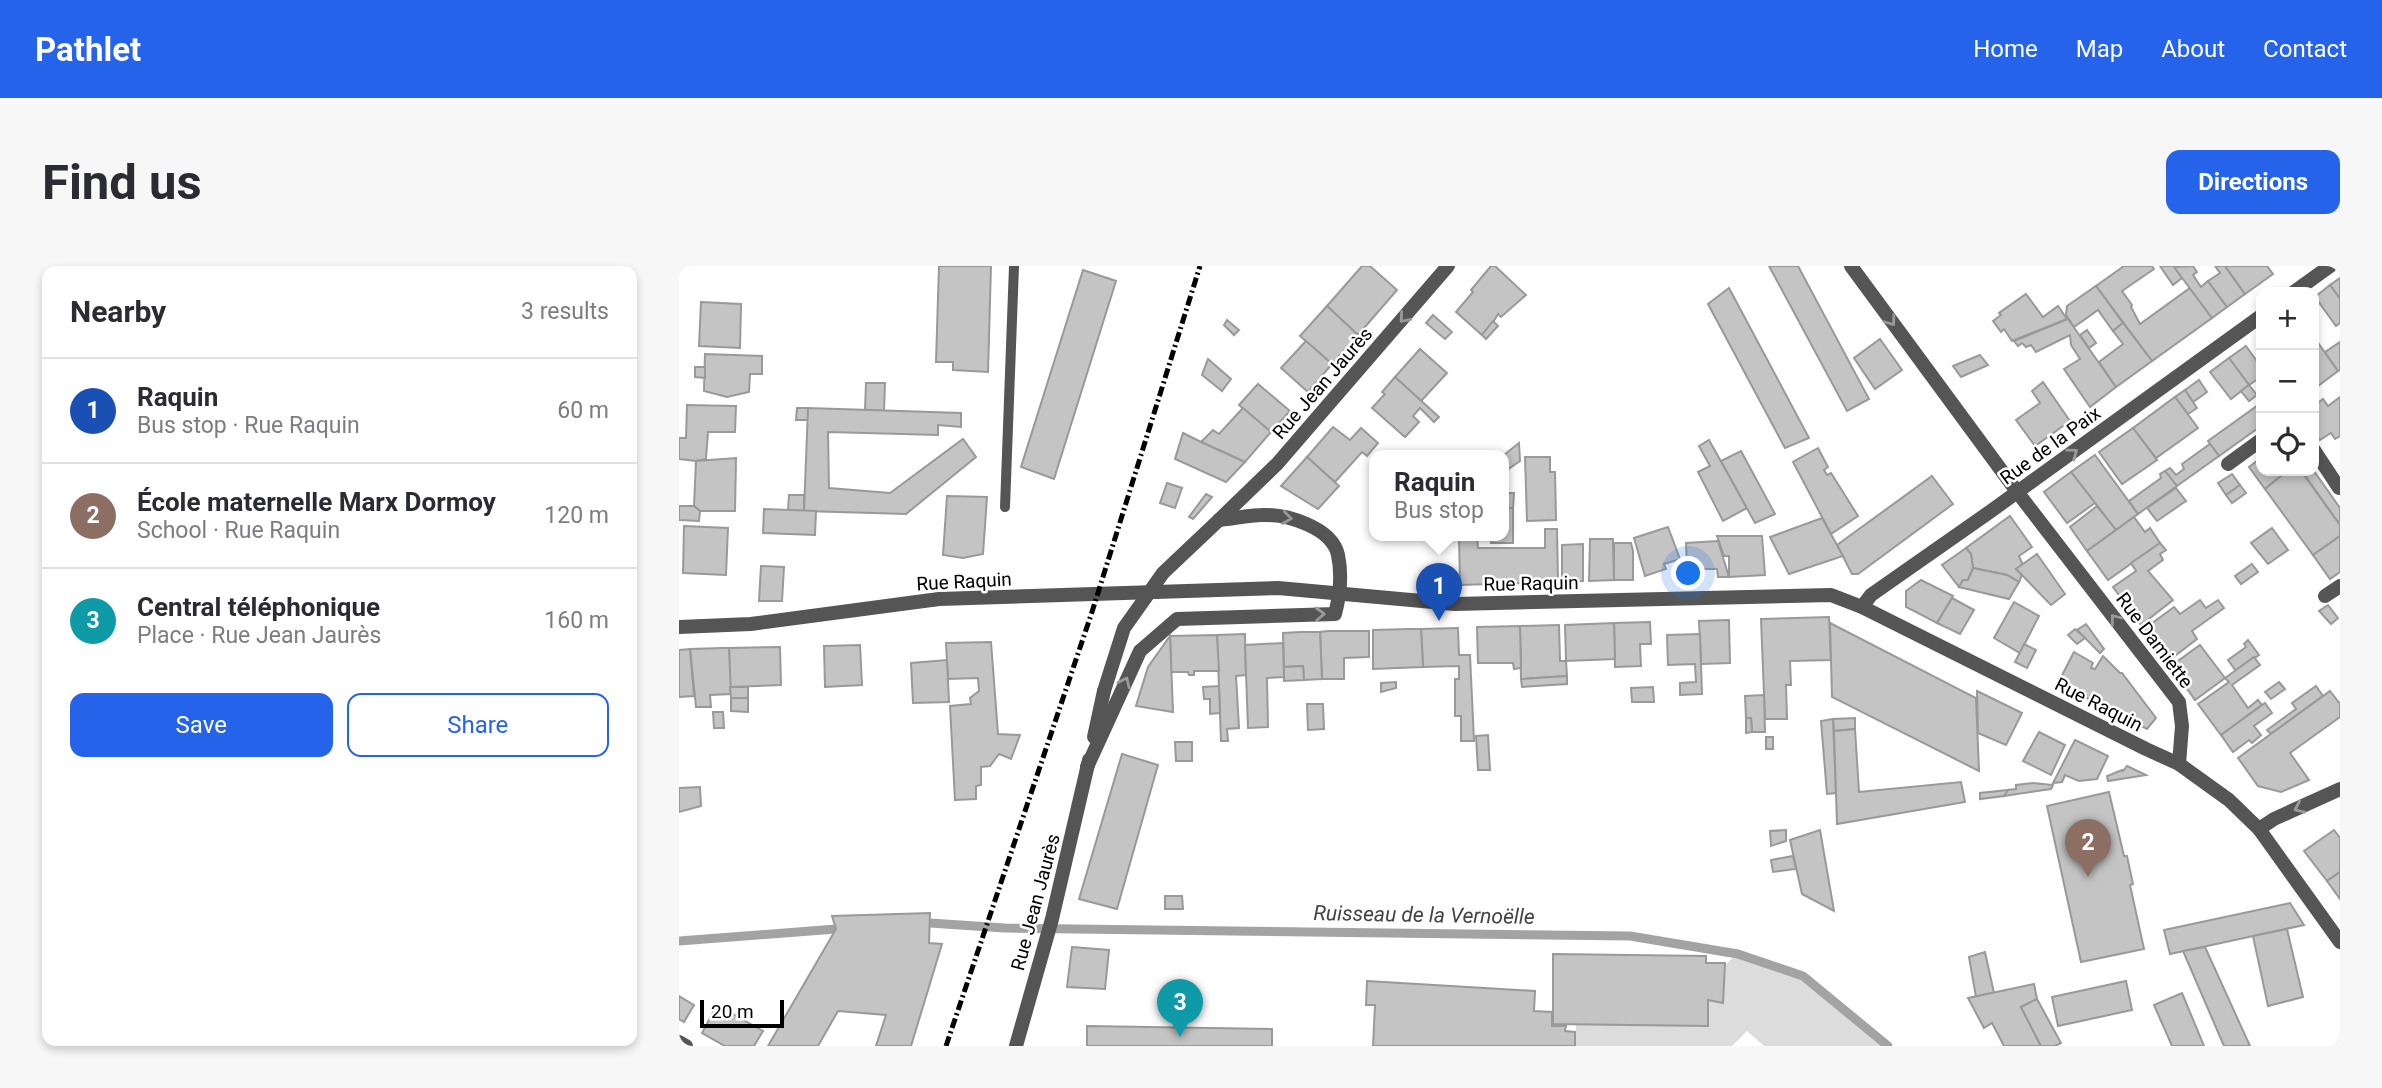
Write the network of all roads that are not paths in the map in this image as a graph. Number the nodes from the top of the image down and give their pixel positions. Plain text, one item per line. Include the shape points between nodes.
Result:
1 (1014, 266) edge
2 (1448, 266) edge
3 (1851, 266) edge
4 (2330, 266) edge
5 (2301, 287) edge
6 (2256, 320) edge
7 (2256, 444) edge
8 (2319, 457) edge
9 (2228, 464) dead end
10 (2340, 488) edge
11 (2018, 493) junction
12 (1005, 507) dead end
13 (1219, 520) junction
14 (2340, 586) edge
15 (1340, 594) junction
16 (2325, 596) dead end
17 (1862, 607) junction
18 (679, 627) edge
19 (2179, 764) junction
20 (1087, 767) junction
21 (2340, 789) edge
22 (2259, 829) junction
23 (2340, 942) edge
24 (679, 1042) edge
25 (686, 1046) edge
26 (1016, 1046) edge

1 - 12 lane
2 -> 13 street, Rue Jean Jaurès via 1277,464
3 -> 11 street, Rue Damiette
4 - 5 street
11 -> 6 street, Rue de la Paix
7 - 9 street
8 - 10 street
11 - 17 street, Rue de la Paix via 1871,595
19 -> 11 street, Rue Damiette via 2179,702
13 -> 15 street via 1263,515 1301,520 1325,536 1338,552
13 - 20 street, Rue Jean Jaurès, bridge via 1163,573 1123,628
14 - 16 street
15 - 17 street, Rue Raquin via 1455,604 1832,595
15 - 18 street, Rue Raquin via 1278,588 939,600 751,624
20 -> 15 street, Rue Jean Jaurès via 1139,651 1177,619 1335,614
17 - 19 street, Rue Raquin
19 - 22 street via 2229,800
20 - 26 street, Rue Jean Jaurès via 1048,935
21 -> 22 street
22 - 23 street
24 - 25 street

